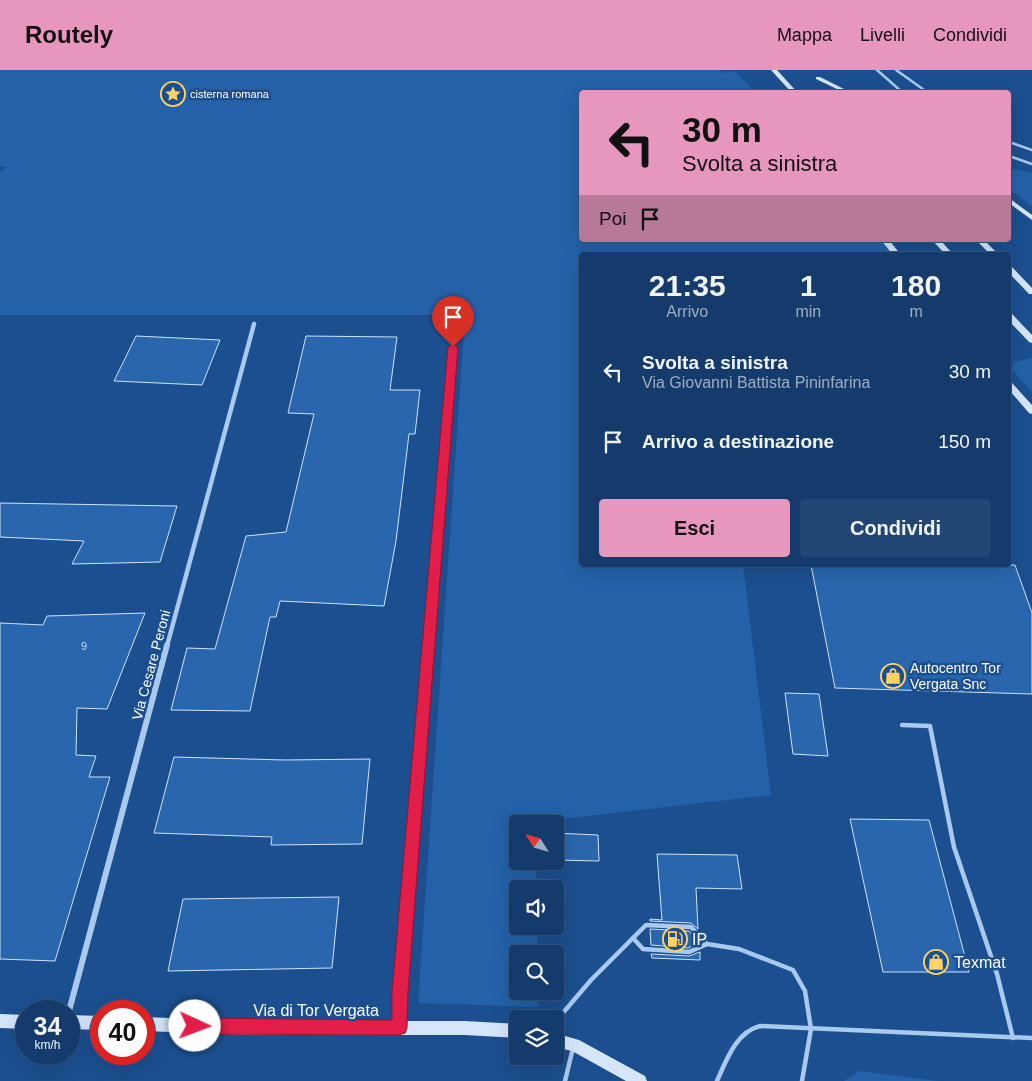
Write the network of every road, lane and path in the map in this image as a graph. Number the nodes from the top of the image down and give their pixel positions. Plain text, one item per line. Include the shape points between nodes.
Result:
1 (774, 70) edge
2 (877, 70) edge
3 (896, 70) edge
4 (787, 85) junction
5 (789, 90) edge
6 (792, 90) edge
7 (830, 90) edge
8 (843, 90) edge
9 (900, 90) edge
10 (923, 90) edge
11 (1011, 143) edge
12 (1032, 150) edge
13 (1011, 157) edge
14 (1032, 164) edge
15 (1011, 202) edge
16 (1032, 218) edge
17 (887, 242) edge
18 (938, 242) edge
19 (982, 242) edge
20 (895, 252) edge
21 (947, 252) edge
22 (992, 252) edge
23 (1011, 270) edge
24 (1032, 292) edge
25 (1011, 318) edge
26 (254, 324) dead end
27 (1032, 340) edge
28 (453, 347) dead end
29 (1011, 388) edge
30 (1032, 411) edge
31 (902, 725) dead end
32 (633, 938) junction
33 (707, 944) junction
34 (72, 1000) edge
35 (564, 1012) edge
36 (0, 1021) edge
37 (15, 1022) edge
38 (155, 1024) edge
39 (399, 1028) junction
40 (811, 1029) junction
41 (509, 1031) edge
42 (1013, 1038) junction
43 (1032, 1038) edge
44 (564, 1042) edge
45 (574, 1045) junction
46 (801, 1080) edge
47 (564, 1081) edge
48 (640, 1081) edge
49 (717, 1081) edge

1 - 4 main road
2 - 9 lane
3 - 10 lane
4 - 5 main road
4 - 6 main road
7 - 8 main road via 816,76
11 - 12 lane
13 - 14 lane
15 - 16 main road
17 - 20 main road
18 - 21 main road
19 - 22 main road
23 - 24 main road
25 - 27 main road
26 - 34 street, Via Cesare Peroni
28 - 39 street
29 - 30 main road
31 - 42 lane via 930,726 954,847 996,974
32 - 33 lane via 643,949 689,952
32 - 33 lane via 646,925 691,927
32 - 35 lane
33 - 40 lane via 739,949 793,970 806,991
36 - 37 main road
38 - 39 main road, Via di Tor Vergata
39 - 41 main road, Via di Tor Vergata
40 - 42 lane
40 - 46 lane
40 - 49 lane via 757,1027 738,1043
42 - 43 lane
44 - 45 main road
45 - 47 lane
45 - 48 main road

